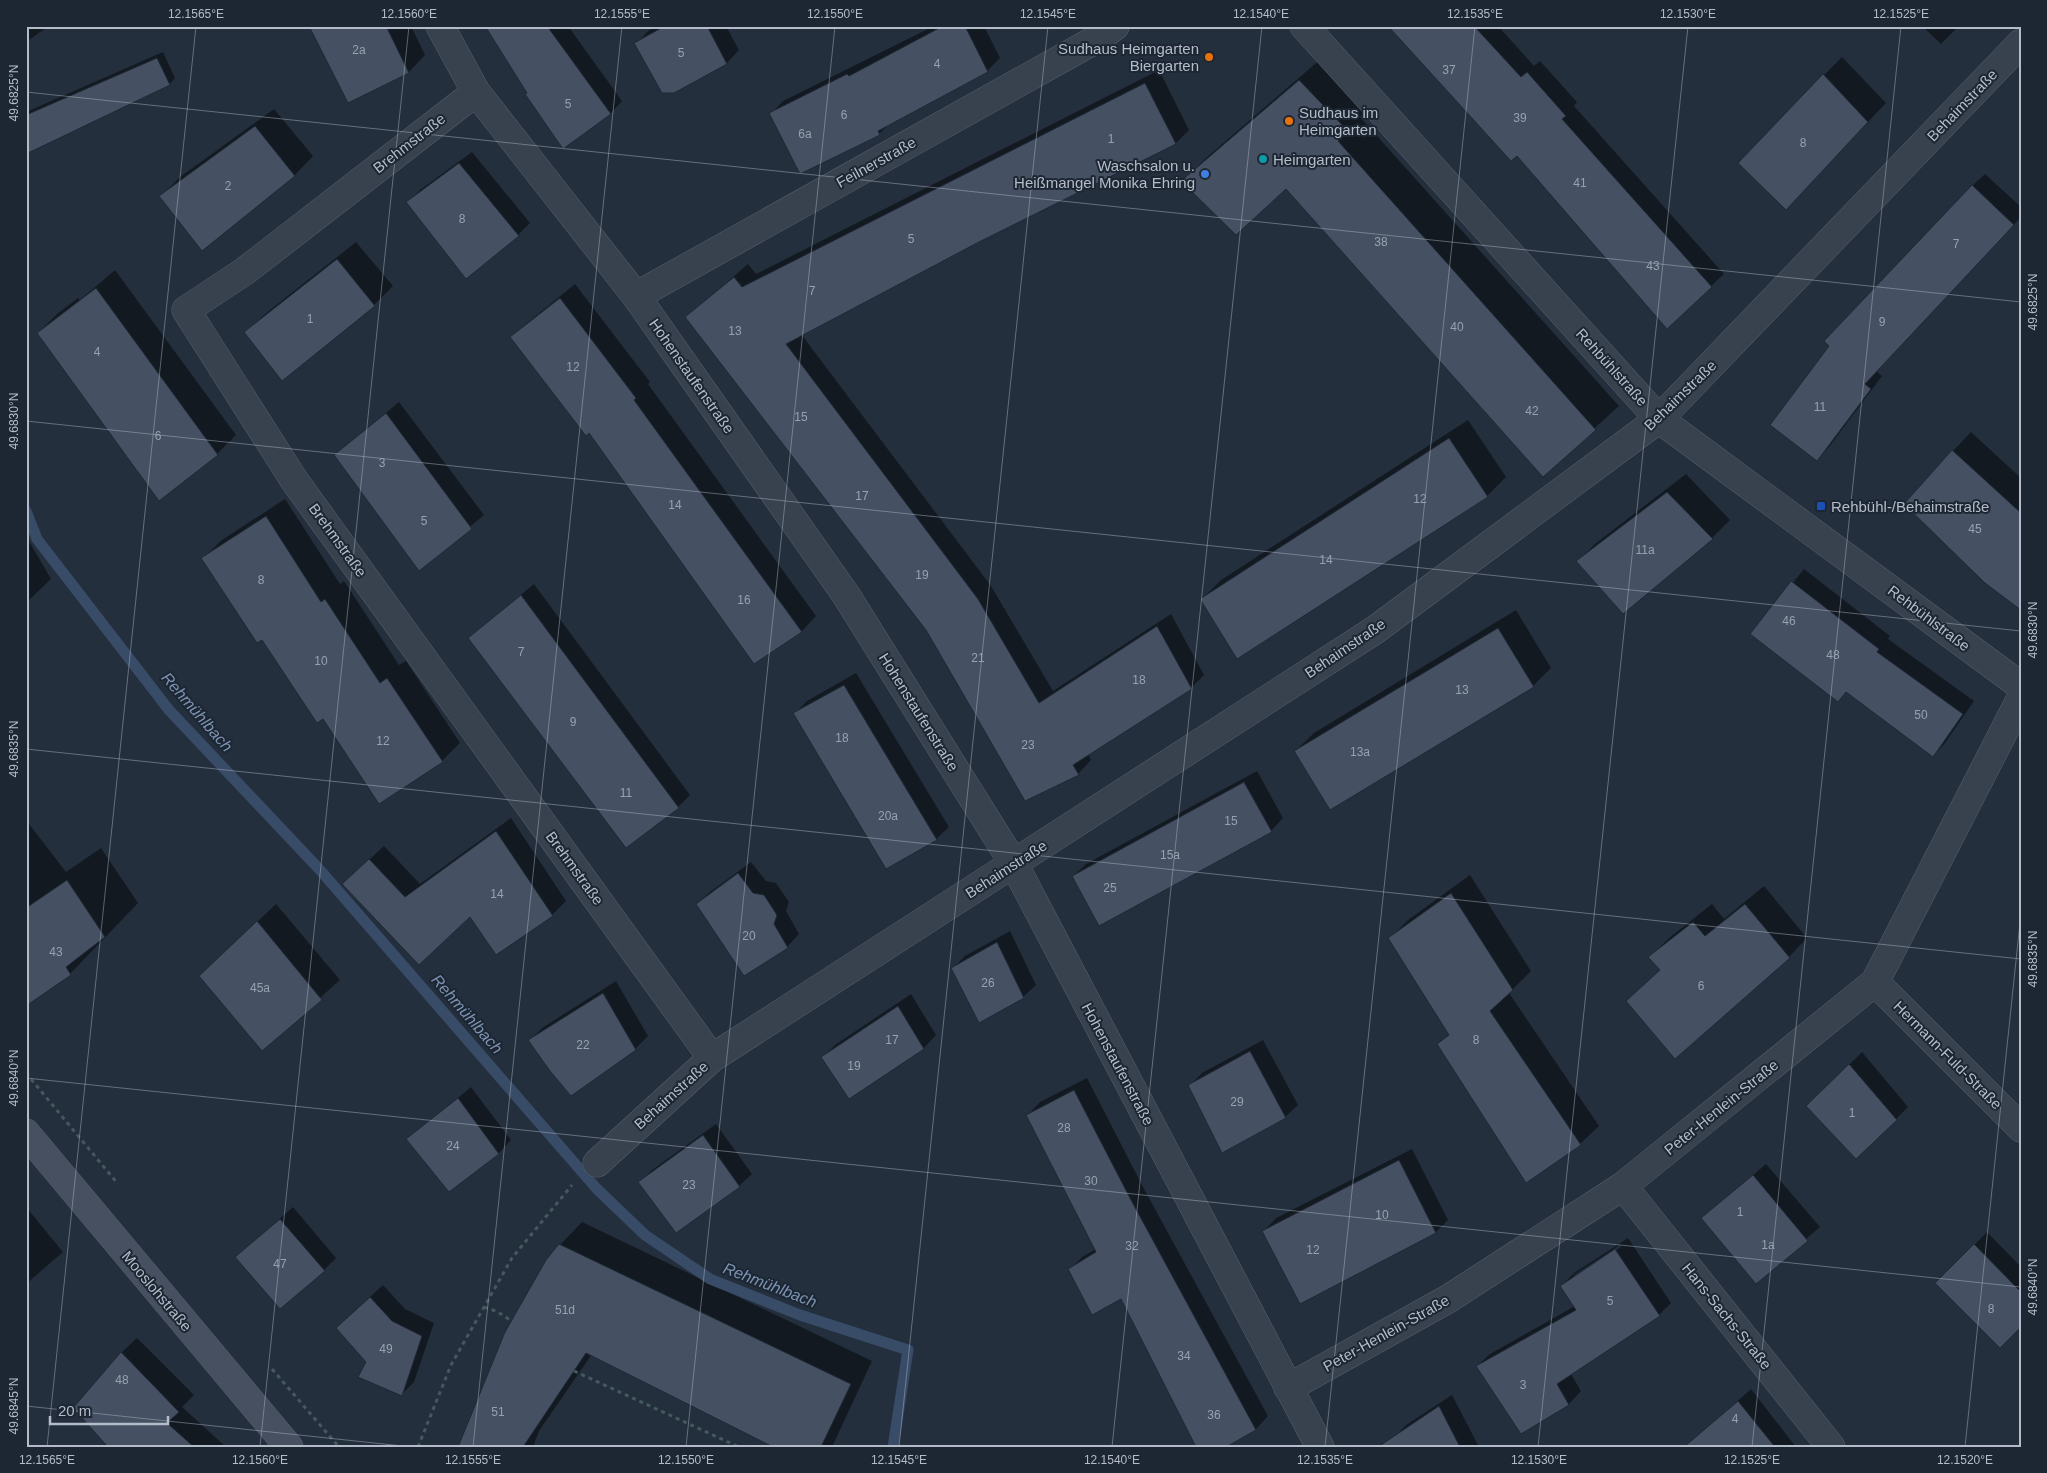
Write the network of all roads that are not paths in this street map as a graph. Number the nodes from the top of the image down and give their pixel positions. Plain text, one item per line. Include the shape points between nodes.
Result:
1 (440, 26) edge
2 (1115, 26) edge
3 (1304, 26) edge
4 (2021, 43) edge
5 (476, 92) junction
6 (636, 296) junction
7 (1659, 419) junction
8 (2021, 686) edge
9 (2021, 698) edge
10 (1014, 864) junction
11 (1876, 982) junction
12 (712, 1058) junction
13 (2021, 1128) edge
14 (26, 1133) edge
15 (596, 1163) dead end
16 (1623, 1186) junction
17 (1288, 1388) junction
18 (289, 1447) edge
19 (1320, 1447) edge
20 (1831, 1447) edge

1 - 5 street, Hohenstaufenstraße
2 - 6 street, Feilnerstraße via 1094,41
3 - 7 street, Rehbühlstraße
4 - 7 street, Behaimstraße
5 - 6 street, Hohenstaufenstraße
5 - 12 street, Brehmstraße via 245,271 186,310 294,480
6 - 10 street, Hohenstaufenstraße via 846,595
7 - 8 street, Rehbühlstraße
7 - 10 street, Behaimstraße via 1375,630
9 - 11 street, Peter-Henlein-Straße
10 - 12 street, Behaimstraße
10 - 17 street, Hohenstaufenstraße
11 - 13 street, Hermann-Fuld-Straße
11 - 16 street, Peter-Henlein-Straße
12 - 15 street, Behaimstraße
14 - 18 street, Mooslohstraße
16 - 17 street, Peter-Henlein-Straße via 1448,1299
16 - 20 street, Hans-Sachs-Straße
17 - 19 street, Hohenstaufenstraße

